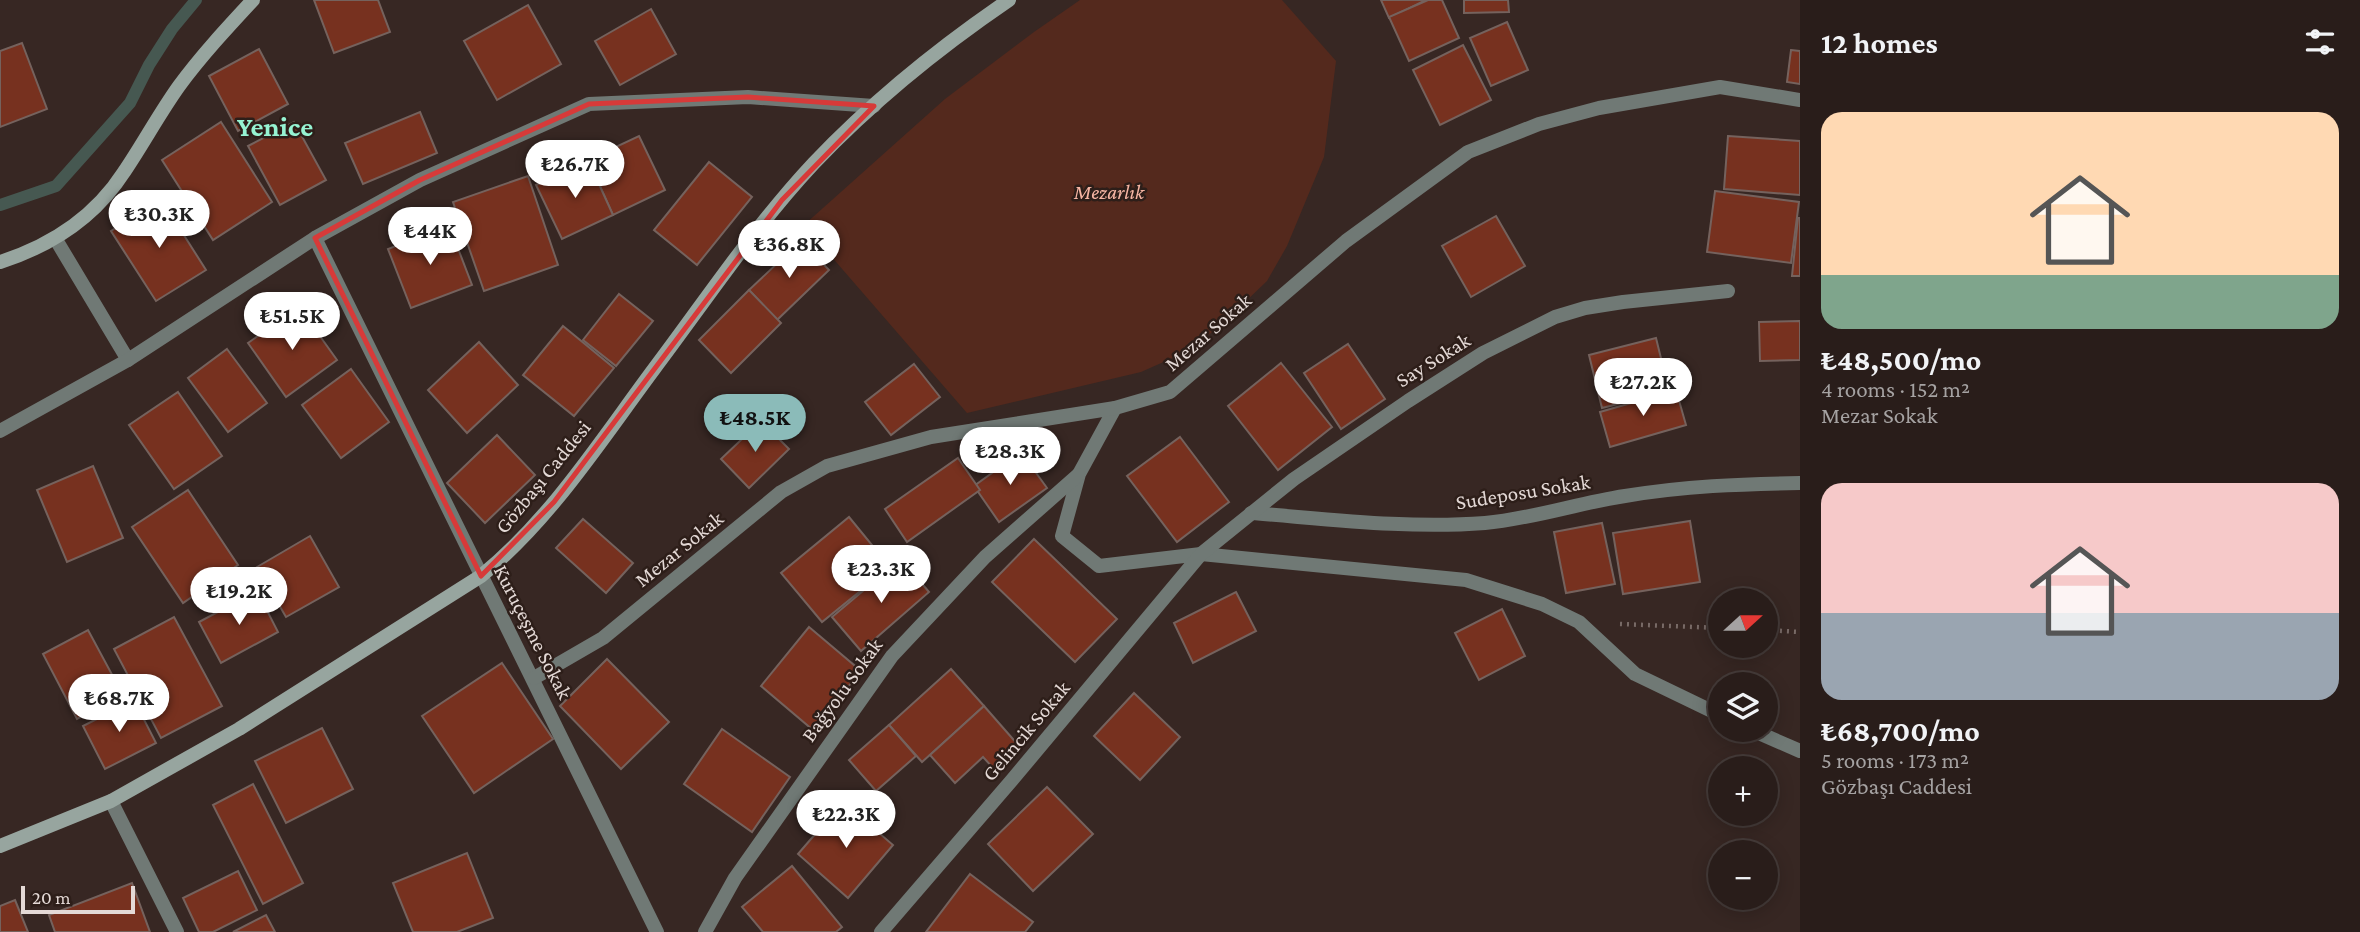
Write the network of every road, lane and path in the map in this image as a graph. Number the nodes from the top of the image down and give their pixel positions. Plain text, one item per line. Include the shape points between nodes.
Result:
1 (253, 0) edge
2 (1009, 0) edge
3 (1800, 100) edge
4 (874, 106) junction
5 (55, 238) junction
6 (315, 238) junction
7 (0, 262) edge
8 (1728, 291) dead end
9 (128, 360) junction
10 (1115, 408) junction
11 (0, 431) edge
12 (1079, 474) junction
13 (1800, 483) edge
14 (1251, 513) junction
15 (1201, 554) junction
16 (481, 576) junction
17 (1579, 622) junction
18 (1708, 627) edge
19 (1778, 631) edge
20 (1800, 632) edge
21 (534, 678) junction
22 (1708, 709) edge
23 (1778, 741) edge
24 (1800, 751) edge
25 (111, 801) junction
26 (0, 846) edge
27 (177, 932) edge
28 (657, 932) edge
29 (705, 932) edge
30 (881, 932) edge

1 - 5 street via 181,84 123,174 95,208
2 - 4 street, Gözbaşı Caddesi
3 - 10 street, Mezar Sokak via 1720,86 1599,107 1468,152 1346,241 1170,392
4 - 6 street via 748,97 589,104 420,180
4 - 16 street, Gözbaşı Caddesi via 782,200 554,502
5 - 7 street
5 - 9 street
6 - 9 street
6 - 16 street, Kuruçeşme Sokak
8 - 14 street, Say Sokak via 1585,308 1523,331 1408,401
9 - 11 street
10 - 12 street
10 - 21 street, Mezar Sokak via 931,437 827,466 781,492 603,638
12 - 15 street via 1062,536 1099,566
12 - 29 street, Bağyolu Sokak via 985,557 892,656 735,878
13 - 14 street, Sudeposu Sokak via 1704,485 1486,523 1421,525
14 - 15 street, Say Sokak
15 - 17 street via 1466,580 1542,604
15 - 30 street, Gelincik Sokak
16 - 21 street, Kuruçeşme Sokak
16 - 25 street, Gözbaşı Caddesi via 239,729
17 - 18 path
17 - 22 street via 1635,674
19 - 20 path
21 - 28 street, Kuruçeşme Sokak
23 - 24 street
25 - 26 street, Gözbaşı Caddesi
25 - 27 street

